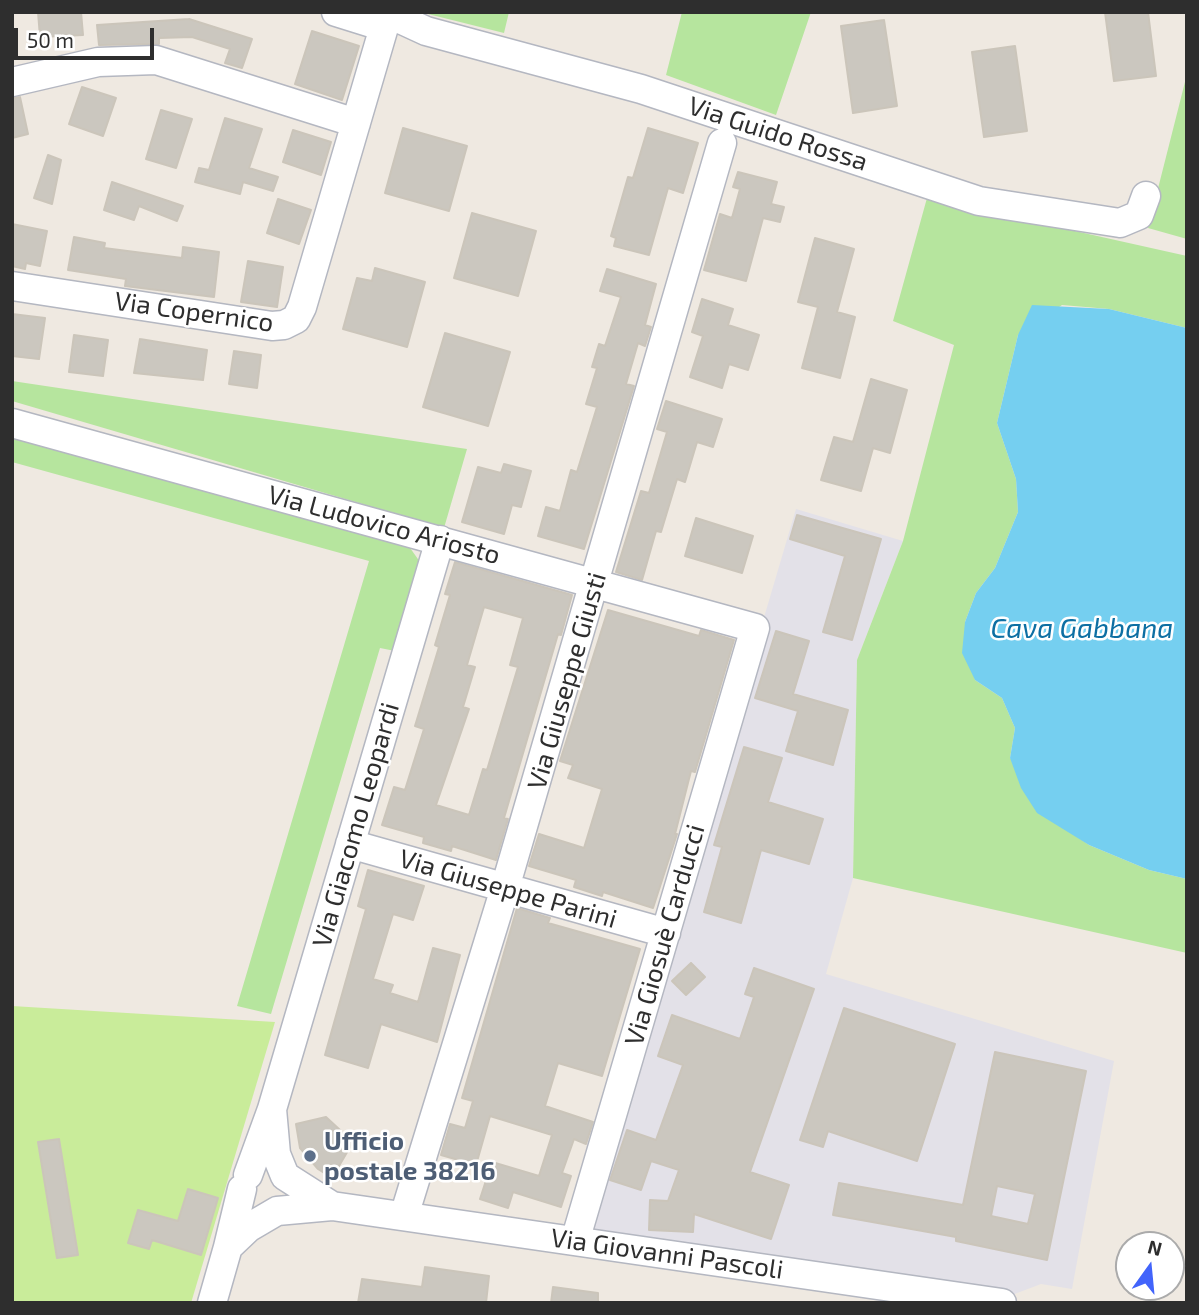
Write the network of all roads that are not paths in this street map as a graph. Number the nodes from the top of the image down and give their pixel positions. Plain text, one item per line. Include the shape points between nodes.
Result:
1 (336, 12) edge
2 (396, 19) edge
3 (12, 82) edge
4 (356, 123) junction
5 (723, 144) dead end
6 (1146, 196) dead end
7 (12, 286) edge
8 (12, 423) edge
9 (440, 540) junction
10 (595, 584) junction
11 (755, 628) joint
12 (350, 844) junction
13 (505, 888) junction
14 (666, 933) junction
15 (272, 1109) junction
16 (285, 1176) junction
17 (245, 1182) junction
18 (332, 1206) junction
19 (277, 1211) junction
20 (404, 1216) junction
21 (575, 1241) junction
22 (228, 1247) junction
23 (212, 1303) edge
24 (1002, 1303) edge

1 - 2 street, Via Guido Rossa
2 - 4 street, Via Copernico
2 - 6 street, Via Guido Rossa via 641,89 979,201 1121,223 1139,215
3 - 4 street via 98,62 156,60
4 - 7 street, Via Copernico via 302,307 296,319 284,325
5 - 10 street, Via Giuseppe Giusti
8 - 9 street, Via Ludovico Ariosto
9 - 10 street, Via Ludovico Ariosto
9 - 12 street, Via Giacomo Leopardi
10 - 11 street, Via Ludovico Ariosto
10 - 13 street, Via Giuseppe Giusti
11 - 14 street, Via Giosuè Carducci
12 - 13 street, Via Giuseppe Parini
12 - 15 street, Via Giacomo Leopardi
13 - 14 street, Via Giuseppe Parini
13 - 20 street, Via Giuseppe Giusti
14 - 21 street, Via Giosuè Carducci
15 - 16 street, Via Giacomo Leopardi via 276,1154
15 - 17 street, Via Giacomo Leopardi
16 - 17 street via 263,1167
16 - 18 street, Via Giovanni Pascoli
16 - 19 street, Via Giacomo Leopardi via 289,1192
17 - 19 street via 243,1198 253,1210
17 - 22 street, Via Giacomo Leopardi
18 - 19 street, Via Giovanni Pascoli
18 - 20 street, Via Giovanni Pascoli
19 - 22 street
20 - 21 street, Via Giovanni Pascoli
21 - 24 street, Via Giovanni Pascoli
22 - 23 street, Via Giacomo Leopardi

